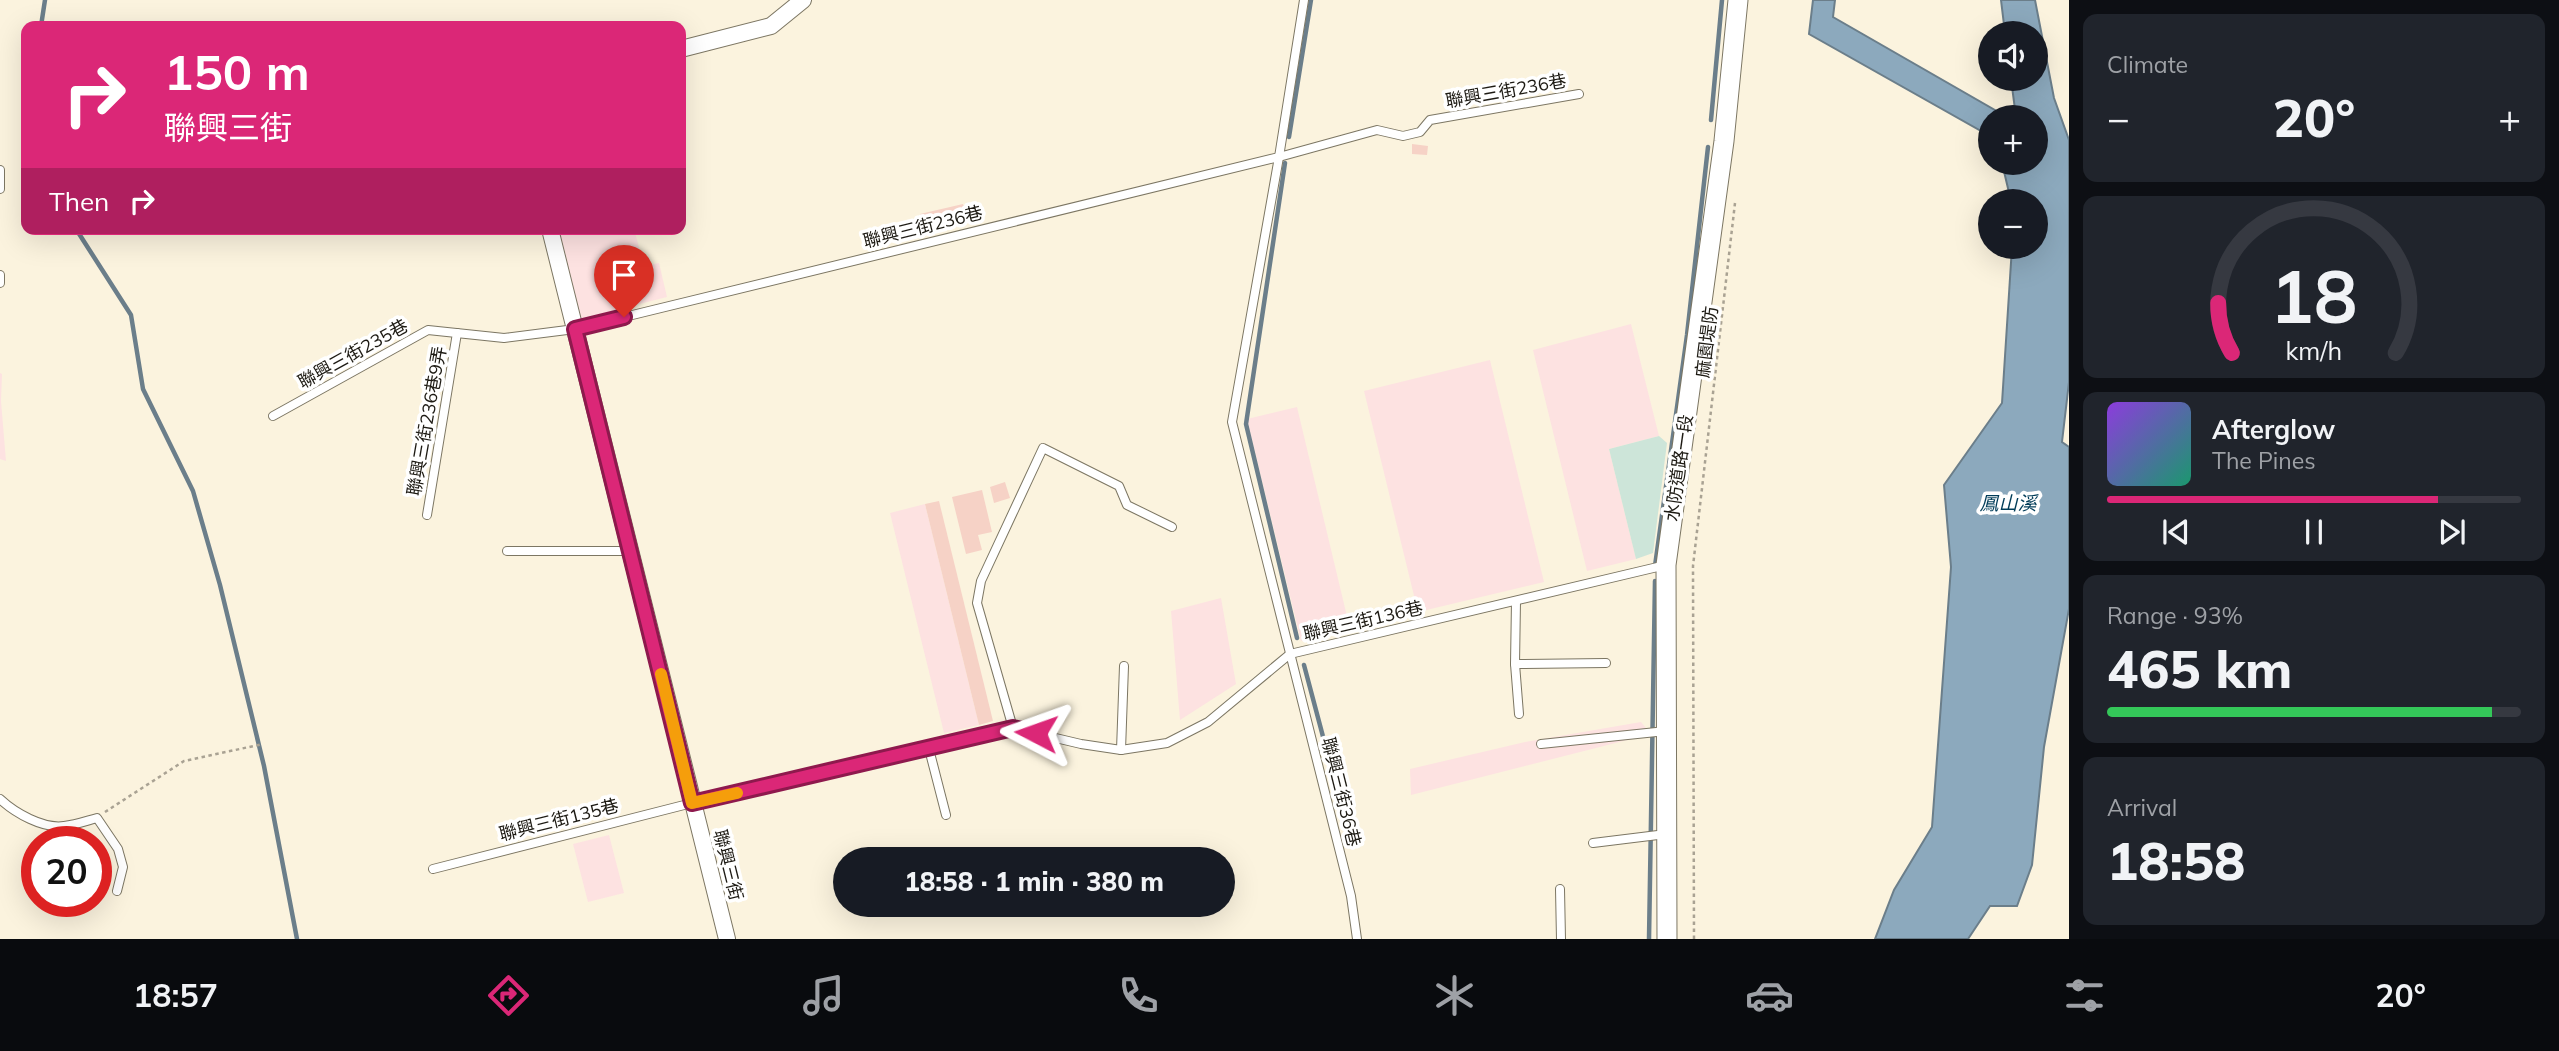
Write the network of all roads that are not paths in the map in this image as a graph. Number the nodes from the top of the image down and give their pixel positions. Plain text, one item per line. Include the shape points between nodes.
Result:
1 (803, 0) edge
2 (1304, 0) edge
3 (1738, 0) edge
4 (686, 48) edge
5 (1579, 94) dead end
6 (1279, 157) junction
7 (0, 170) edge
8 (0, 189) edge
9 (552, 235) edge
10 (0, 275) edge
11 (0, 282) edge
12 (575, 329) junction
13 (457, 333) junction
14 (273, 416) dead end
15 (427, 515) dead end
16 (1172, 527) dead end
17 (507, 551) dead end
18 (631, 551) junction
19 (1666, 565) junction
20 (1516, 600) junction
21 (1290, 654) junction
22 (1606, 663) dead end
23 (1515, 664) junction
24 (1124, 666) dead end
25 (1519, 714) dead end
26 (1013, 728) junction
27 (1663, 731) junction
28 (1541, 744) dead end
29 (929, 749) junction
30 (1121, 750) junction
31 (0, 799) edge
32 (692, 803) junction
33 (946, 815) dead end
34 (1661, 835) junction
35 (1593, 843) dead end
36 (433, 869) dead end
37 (1560, 889) dead end
38 (117, 891) dead end
39 (727, 939) edge
40 (1357, 939) edge
41 (1561, 939) edge
42 (1667, 939) edge

1 - 4 street via 771,26
2 - 6 lane
3 - 19 street, 水防道路一段 via 1724,141
5 - 6 lane, 聯興三街236巷 via 1430,120 1420,132 1403,135 1377,130
6 - 12 lane, 聯興三街236巷
6 - 21 lane via 1232,422
7 - 8 lane
9 - 12 street, 聯興三街
10 - 11 lane
12 - 13 lane, 聯興三街235巷 via 504,338
12 - 18 street, 聯興三街
13 - 14 lane, 聯興三街235巷 via 428,330
13 - 15 lane, 聯興三街236巷9弄
16 - 26 lane via 1127,505 1118,486 1043,449 981,581 976,603
17 - 18 lane
18 - 32 street, 聯興三街
19 - 20 lane, 聯興三街136巷
19 - 27 street, 水防道路一段
20 - 21 lane, 聯興三街136巷
20 - 23 lane
21 - 30 lane, 聯興三街136巷 via 1208,722 1167,743
21 - 40 lane, 聯興三街36巷 via 1351,896
22 - 23 lane
23 - 25 lane
24 - 30 lane
26 - 29 lane, 聯興三街136巷
26 - 30 lane, 聯興三街136巷
27 - 28 lane
27 - 34 street, 水防道路一段
29 - 32 lane, 聯興三街136巷
29 - 33 lane
31 - 38 lane via 15,812 45,824 62,827 97,818 118,849 123,867
32 - 36 lane, 聯興三街135巷
32 - 39 street, 聯興三街
34 - 35 lane
34 - 42 street, 水防道路一段
37 - 41 lane

